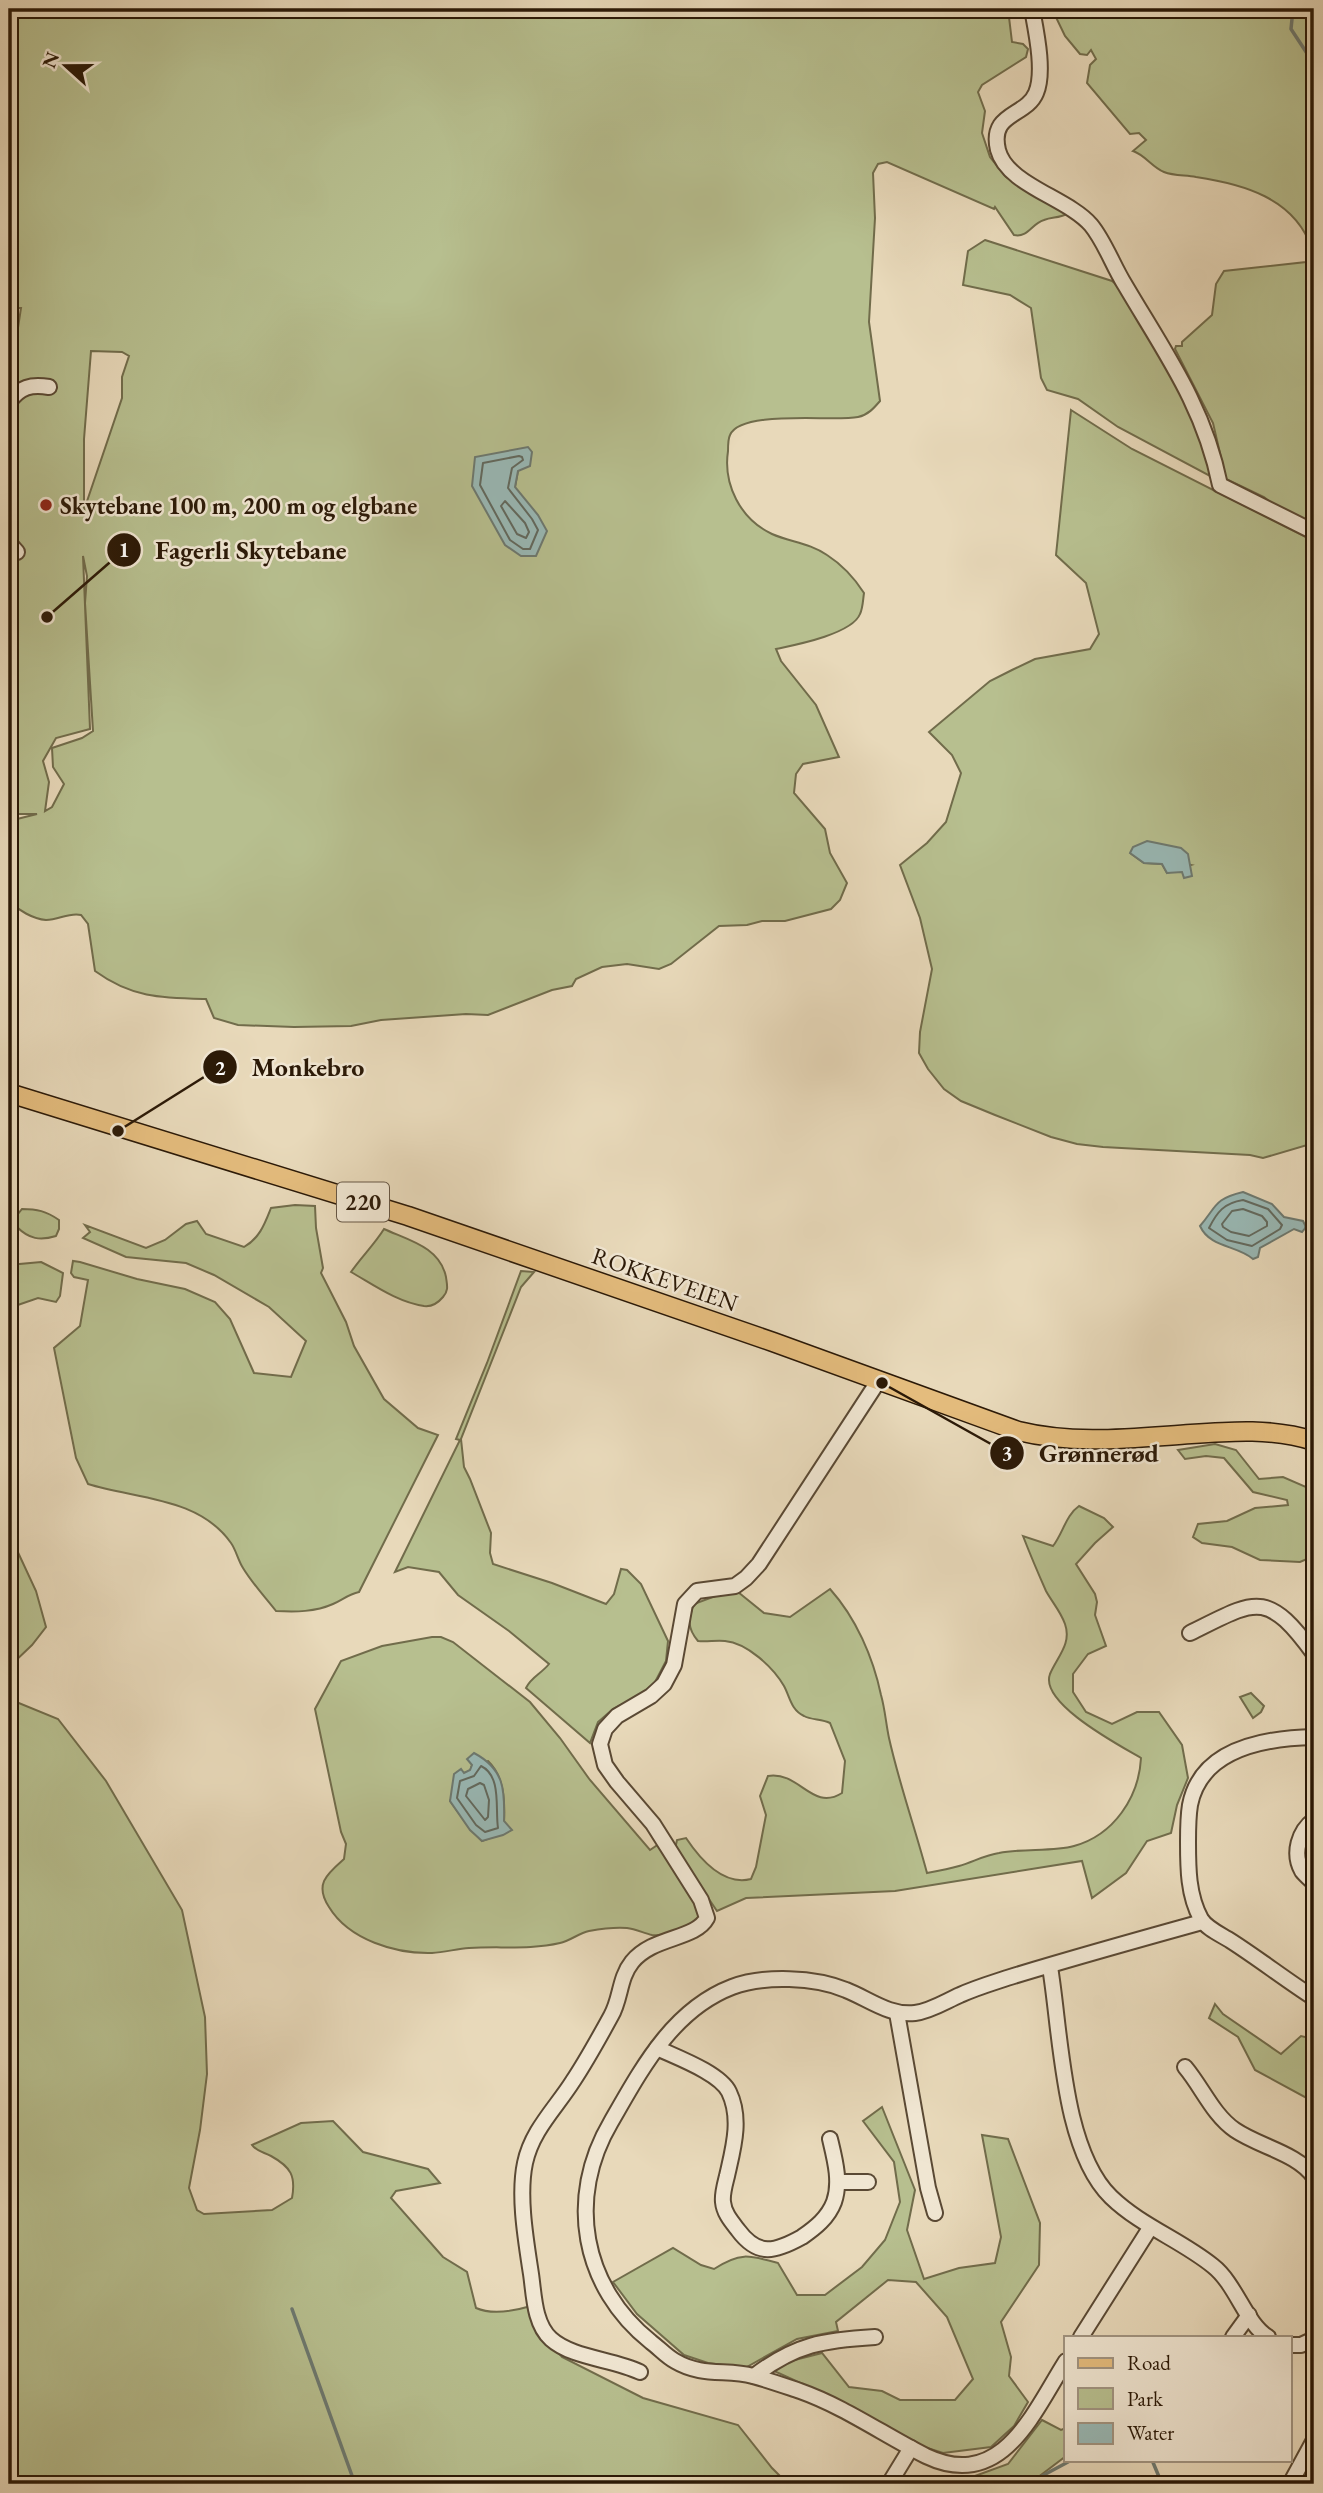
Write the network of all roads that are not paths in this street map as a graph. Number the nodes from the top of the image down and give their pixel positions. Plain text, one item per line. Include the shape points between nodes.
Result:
1 (1032, 9) edge
2 (49, 387) dead end
3 (9, 401) edge
4 (1314, 533) edge
5 (9, 1093) edge
6 (879, 1380) junction
7 (1314, 1441) edge
8 (1190, 1633) dead end
9 (1314, 1654) edge
10 (1314, 1737) edge
11 (1314, 1820) edge
12 (1314, 1883) edge
13 (1202, 1922) junction
14 (1050, 1967) junction
15 (1314, 1998) edge
16 (897, 2014) junction
17 (657, 2048) junction
18 (1185, 2067) dead end
19 (830, 2139) dead end
20 (1314, 2177) edge
21 (838, 2182) junction
22 (868, 2182) dead end
23 (935, 2213) dead end
24 (1150, 2228) junction
25 (1250, 2315) junction
26 (1082, 2336) edge
27 (1234, 2336) edge
28 (1266, 2336) edge
29 (875, 2337) dead end
30 (1292, 2345) edge
31 (1312, 2345) edge
32 (1064, 2364) edge
33 (640, 2372) dead end
34 (754, 2376) junction
35 (1314, 2440) edge
36 (911, 2448) junction
37 (889, 2484) edge
38 (1290, 2484) edge

1 - 4 street via 1038,89 1029,104 1002,124 997,140 1001,158 1013,173 1078,213 1092,227 1191,396 1220,485
2 - 3 street via 27,386
5 - 6 main road, ROKKEVEIEN / 220 via 408,1216
6 - 7 main road, ROKKEVEIEN / 220 via 1018,1431 1059,1439 1248,1430
6 - 33 street via 746,1578 735,1586 697,1591 685,1604 674,1665 664,1684 617,1716 600,1744 605,1765 653,1824 707,1917 698,1930 651,1945 624,1972 613,2012 573,2081 536,2132 525,2163 523,2206 535,2304 549,2338 566,2349
8 - 9 street via 1257,1605 1286,1620
10 - 13 street via 1269,1739 1227,1754 1199,1781 1190,1804 1188,1850 1189,1888
11 - 12 street via 1299,1838 1298,1854 1302,1871
13 - 14 street
13 - 15 street
14 - 16 street via 918,2013
14 - 24 street via 1070,2102 1085,2156 1111,2196
16 - 17 street via 822,1981 758,1982 734,1986 709,1998 681,2019
16 - 23 street
17 - 21 street via 700,2068 729,2091 736,2140 723,2202 727,2216 745,2240 764,2250 776,2250 803,2236 828,2215
17 - 34 street via 598,2143 585,2201 591,2255 610,2296 634,2329 675,2361 704,2373
18 - 20 street via 1222,2119 1304,2165
19 - 21 street
21 - 22 street
24 - 25 street via 1215,2267
24 - 26 street
25 - 27 street
25 - 28 street
29 - 34 street via 800,2347
30 - 31 street
32 - 36 street via 1016,2439 1001,2454 955,2466
34 - 36 street via 834,2406
35 - 38 street
36 - 37 street

